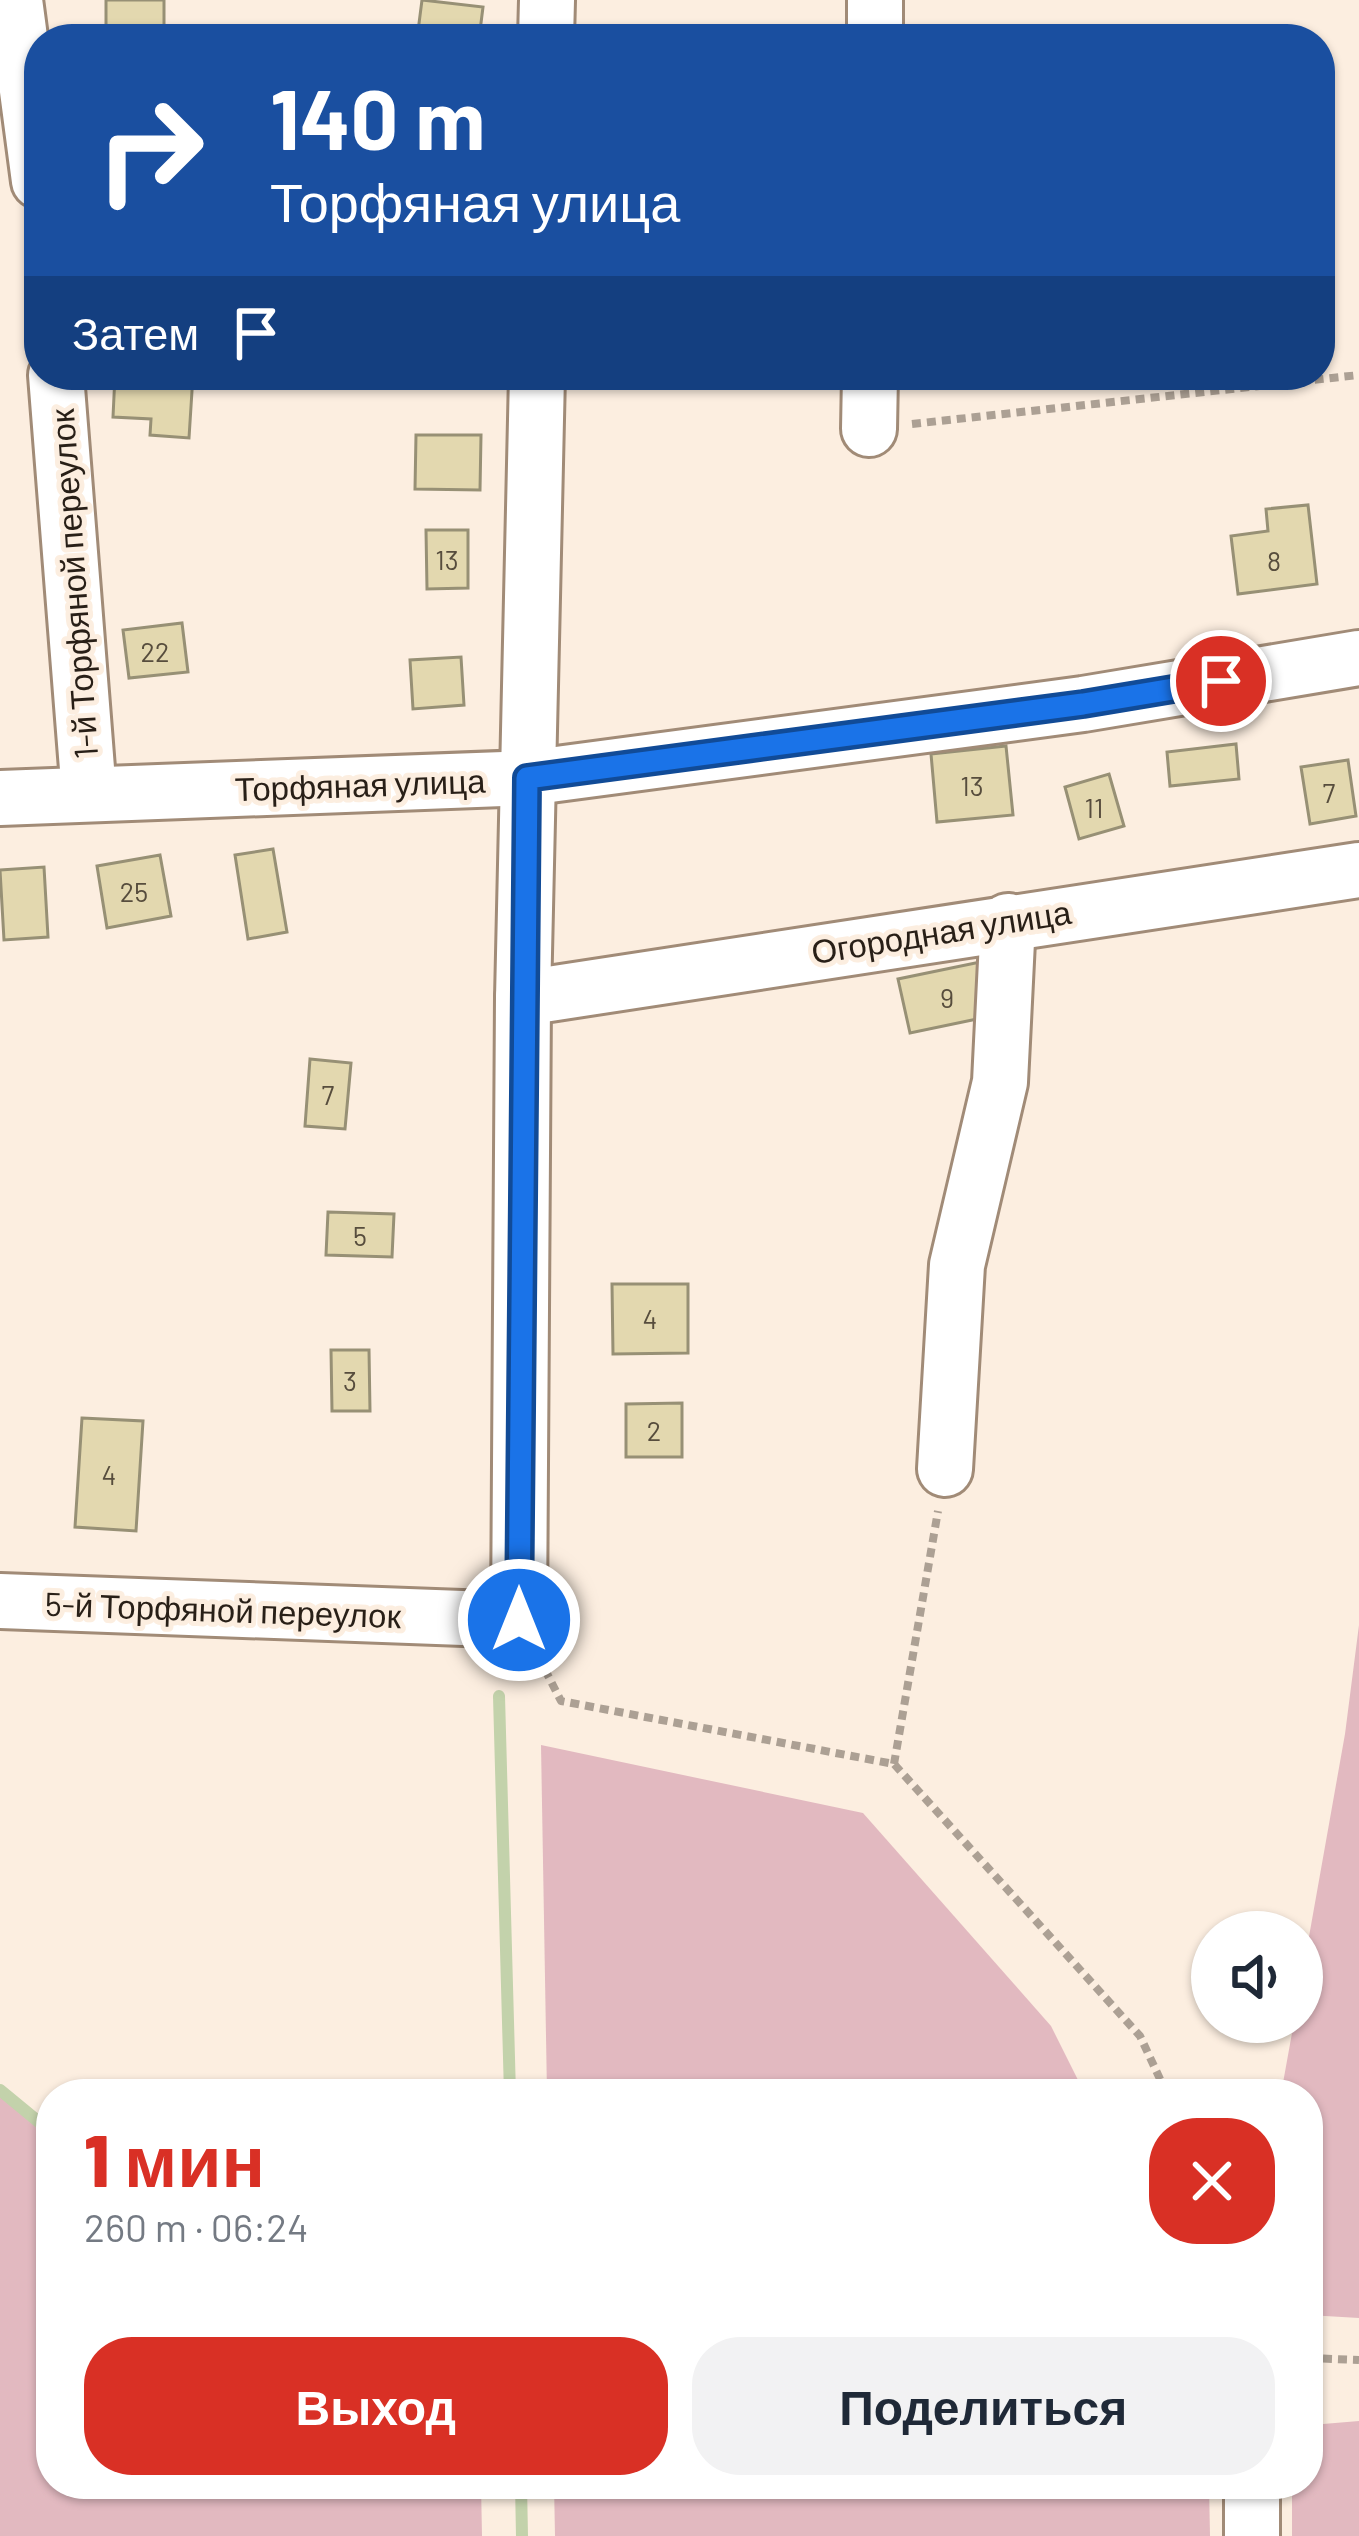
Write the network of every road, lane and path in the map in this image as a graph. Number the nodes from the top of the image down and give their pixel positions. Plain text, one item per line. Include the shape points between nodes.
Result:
1 (15, 0) edge
2 (24, 68) edge
3 (57, 390) edge
4 (537, 390) edge
5 (870, 390) edge
6 (1223, 390) edge
7 (869, 429) joint
8 (1359, 658) edge
9 (527, 778) junction
10 (89, 794) junction
11 (0, 798) edge
12 (1359, 870) edge
13 (1008, 921) junction
14 (524, 998) junction
15 (945, 1469) joint
16 (0, 1601) edge
17 (519, 1620) junction
18 (894, 1764) junction
19 (1160, 2079) edge
20 (1323, 2359) edge
21 (1359, 2360) edge
22 (1252, 2499) edge
23 (1252, 2536) edge

1 - 2 street
3 - 10 street, 1-й Торфяной переулок
4 - 9 street
5 - 7 street
6 - 7 path
8 - 9 street, Торфяная улица via 1083,704
9 - 10 street, Торфяная улица
9 - 14 street
10 - 11 street, Торфяная улица
12 - 13 street, Огородная улица
13 - 14 street, Огородная улица
13 - 15 street via 1000,1082 957,1265
14 - 17 street
15 - 18 path
16 - 17 street, 5-й Торфяной переулок
17 - 18 path via 561,1701
18 - 19 path via 1140,2036
20 - 21 path
22 - 23 street

